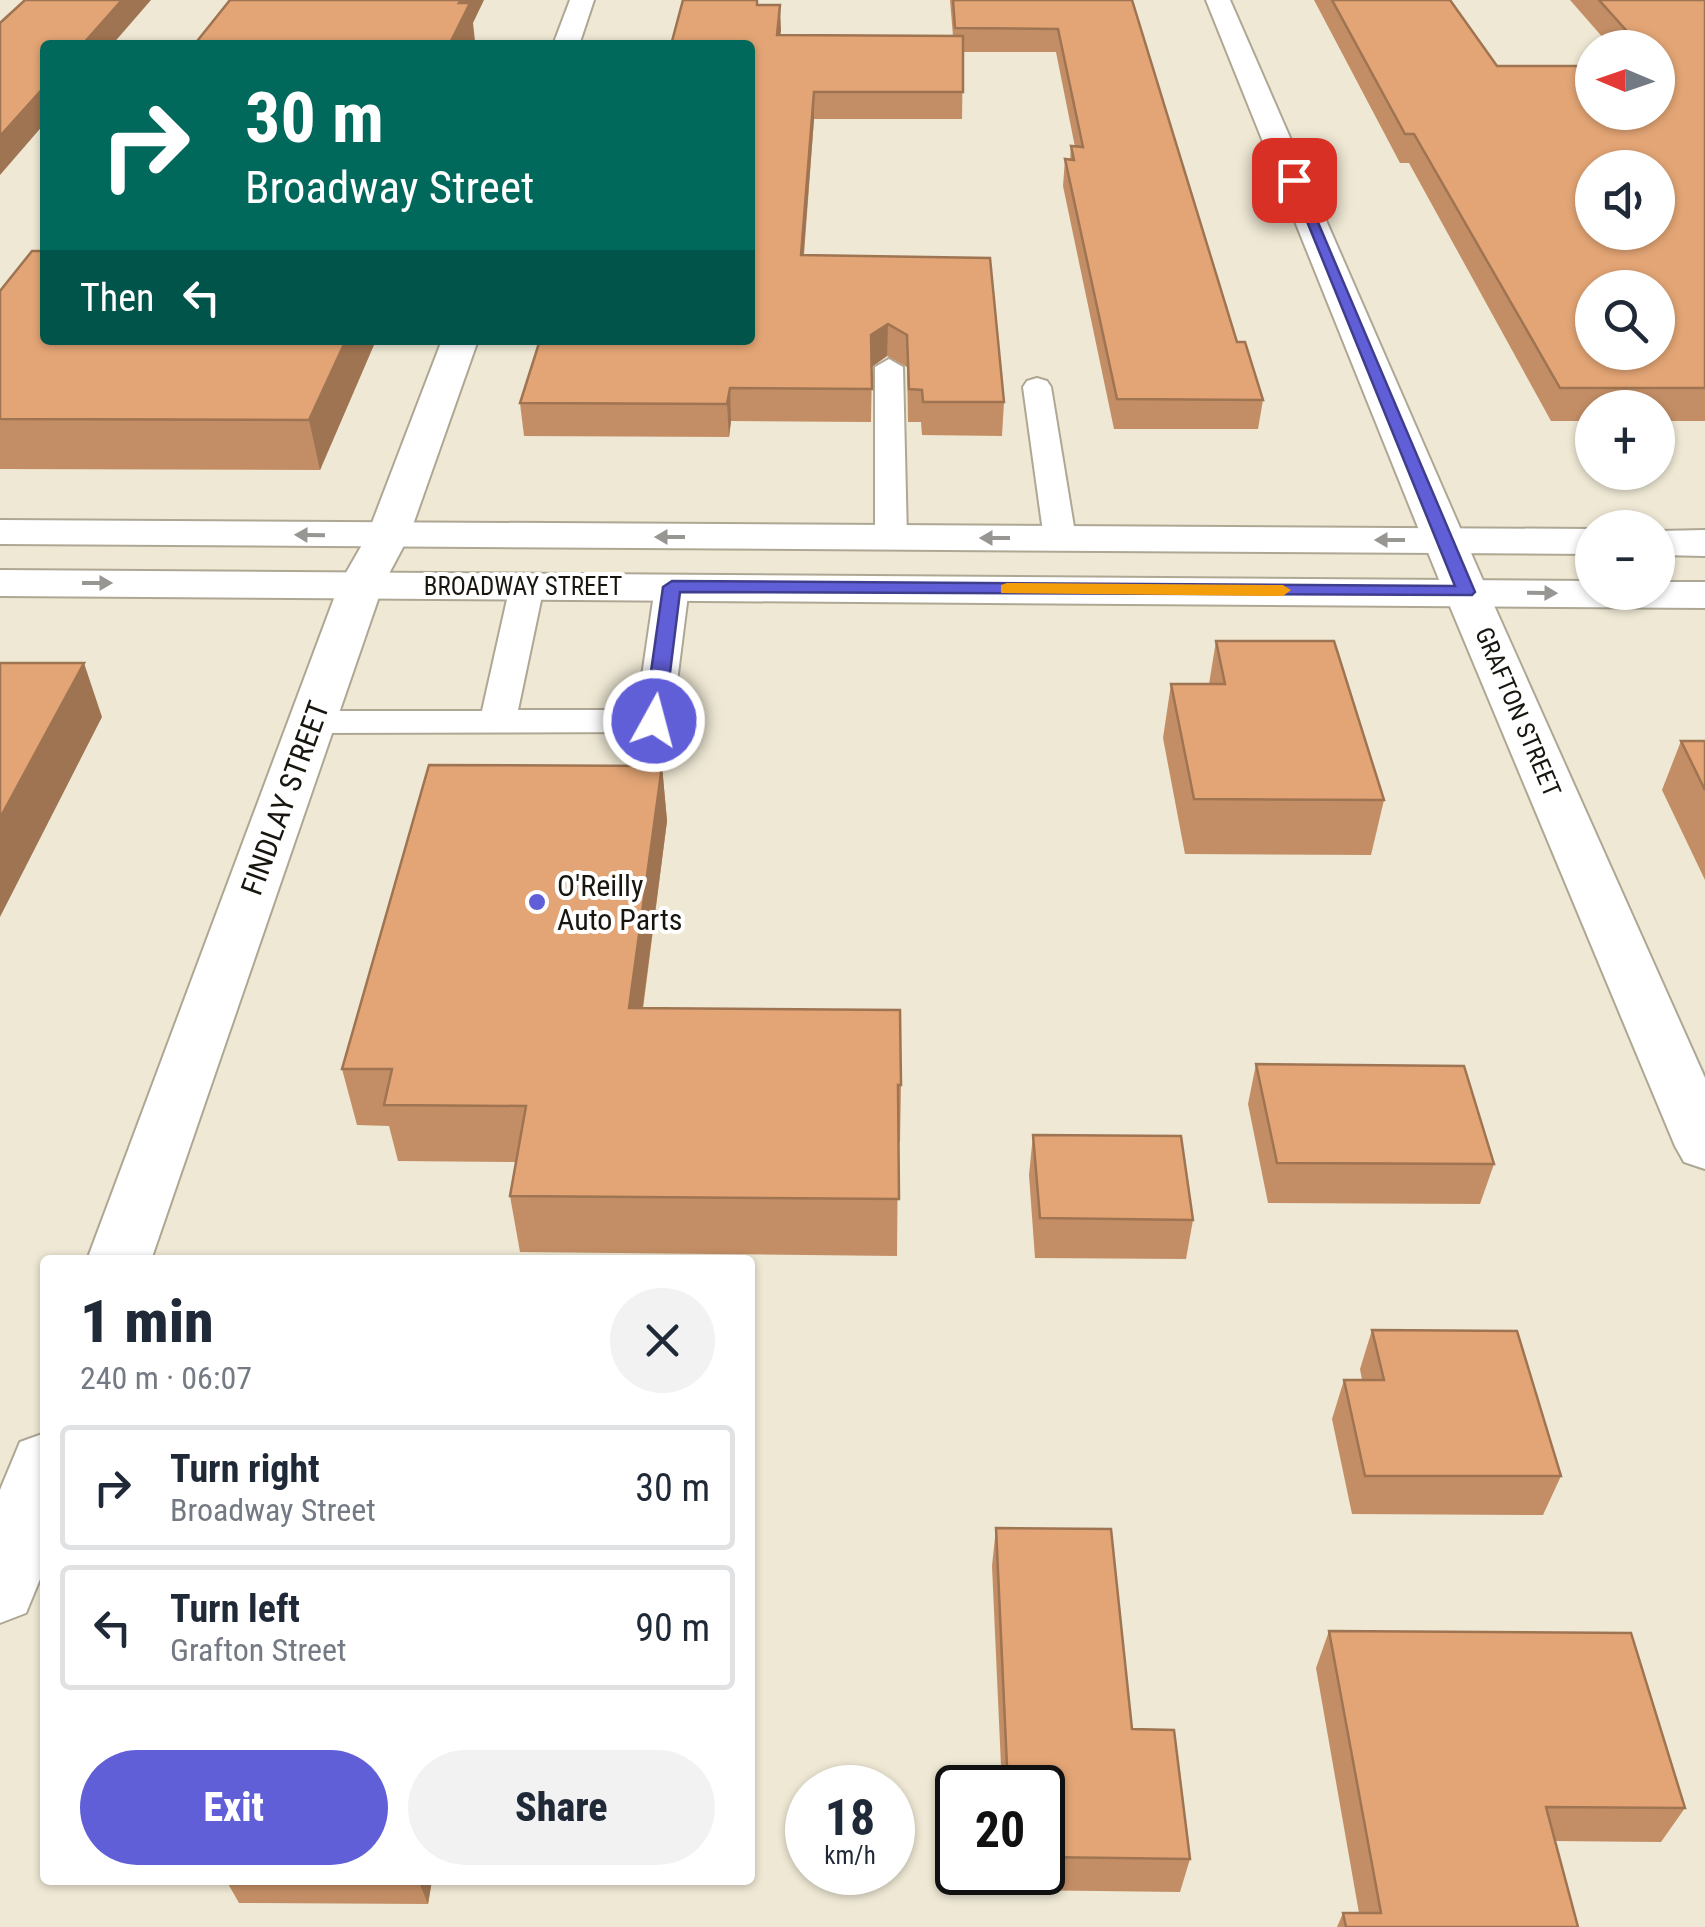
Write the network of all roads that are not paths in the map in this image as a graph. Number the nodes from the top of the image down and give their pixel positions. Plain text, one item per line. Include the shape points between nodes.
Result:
1 (582, 0) edge
2 (1218, 0) edge
3 (568, 40) edge
4 (458, 345) edge
5 (889, 367) dead end
6 (1037, 387) dead end
7 (0, 532) edge
8 (388, 536) junction
9 (891, 538) junction
10 (1060, 538) junction
11 (1445, 540) junction
12 (1575, 542) edge
13 (1675, 543) edge
14 (1705, 543) edge
15 (0, 582) edge
16 (361, 585) junction
17 (527, 586) junction
18 (672, 587) junction
19 (1466, 592) junction
20 (1705, 595) edge
21 (498, 721) junction
22 (312, 722) junction
23 (1705, 1146) edge
24 (120, 1255) edge
25 (40, 1478) edge
26 (0, 1590) edge

1 - 3 street
2 - 11 street, GRAFTON STREET
4 - 8 street, FINDLAY STREET
5 - 9 lane
6 - 10 lane
8 -> 7 street, BROADWAY STREET
9 -> 8 street, BROADWAY STREET
8 - 16 street, FINDLAY STREET
10 -> 9 street, BROADWAY STREET
11 -> 10 street, BROADWAY STREET
11 - 12 street, BROADWAY STREET
11 - 19 street, GRAFTON STREET
13 - 14 street
15 -> 16 street, BROADWAY STREET
16 - 17 street, BROADWAY STREET
16 - 22 street, FINDLAY STREET
17 - 18 street, BROADWAY STREET
17 - 21 lane
18 - 19 street, BROADWAY STREET
18 - 21 lane via 654,721
19 -> 20 street, BROADWAY STREET
19 - 23 street, GRAFTON STREET
21 - 22 lane
22 - 24 street, FINDLAY STREET
25 - 26 street

